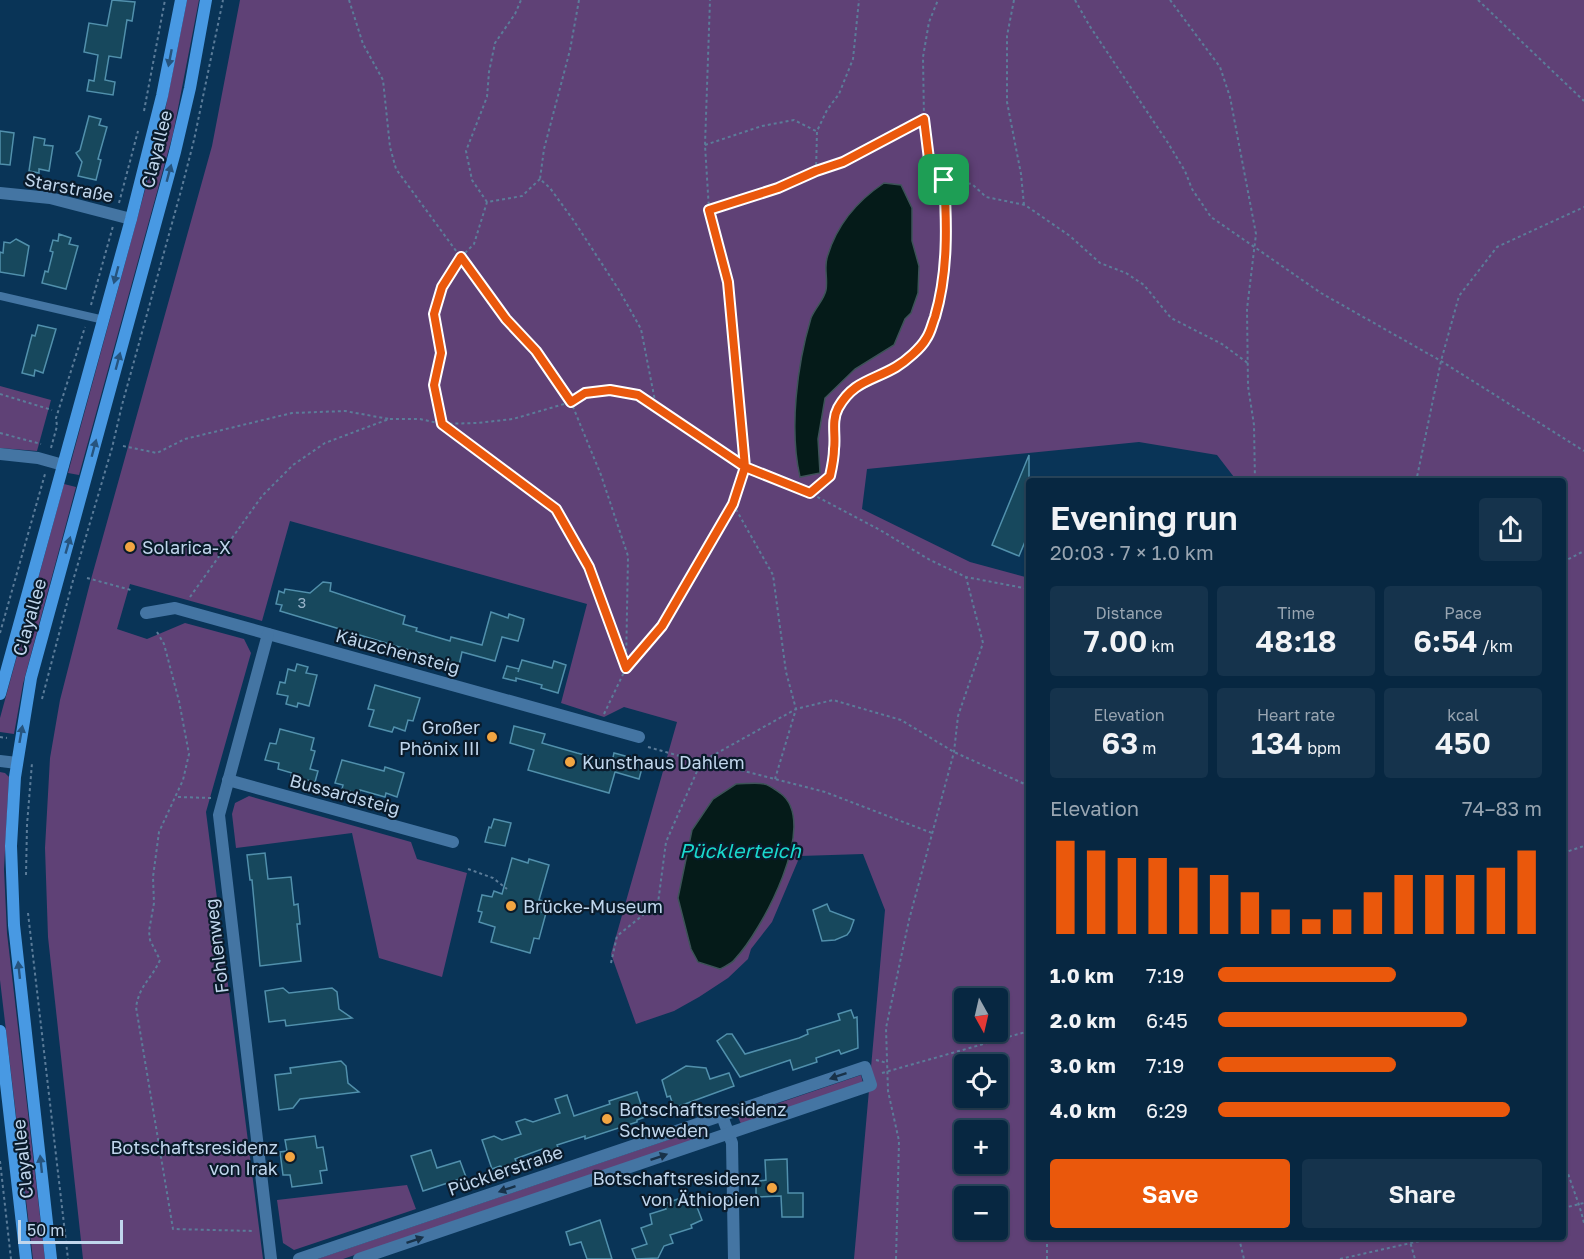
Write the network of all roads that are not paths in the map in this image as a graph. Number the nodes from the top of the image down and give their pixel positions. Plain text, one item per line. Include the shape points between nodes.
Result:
1 (181, 0) edge
2 (206, 0) edge
3 (0, 193) edge
4 (131, 219) junction
5 (0, 296) edge
6 (104, 320) junction
7 (0, 454) edge
8 (63, 465) junction
9 (146, 614) dead end
10 (268, 634) junction
11 (0, 694) edge
12 (639, 737) dead end
13 (0, 761) edge
14 (17, 764) junction
15 (228, 780) junction
16 (453, 842) dead end
17 (0, 1031) edge
18 (722, 1116) junction
19 (728, 1133) junction
20 (26, 1259) edge
21 (51, 1259) edge
22 (271, 1259) edge
23 (299, 1259) edge
24 (359, 1259) edge
25 (734, 1259) edge

1 -> 4 main road, Clayallee
14 -> 2 main road, Clayallee via 31,678 175,152
3 - 4 street, Starstraße via 50,198
4 -> 6 main road, Clayallee
5 - 6 lane
6 - 8 main road, Clayallee
7 - 8 street
8 - 11 main road, Clayallee
9 - 10 street, Käuzchensteig via 176,608
10 - 12 street, Käuzchensteig
10 - 15 street, Fohlenweg
13 - 14 street
21 -> 14 main road, Clayallee via 14,926 11,846
15 - 16 street, Bussardsteig
15 - 22 street, Fohlenweg via 219,815
17 - 20 main road, Clayallee
18 - 19 street
19 -> 18 street, Pücklerstraße via 871,1085 865,1067
18 -> 23 street, Pücklerstraße
24 -> 19 street, Pücklerstraße
19 - 25 street via 732,1143

